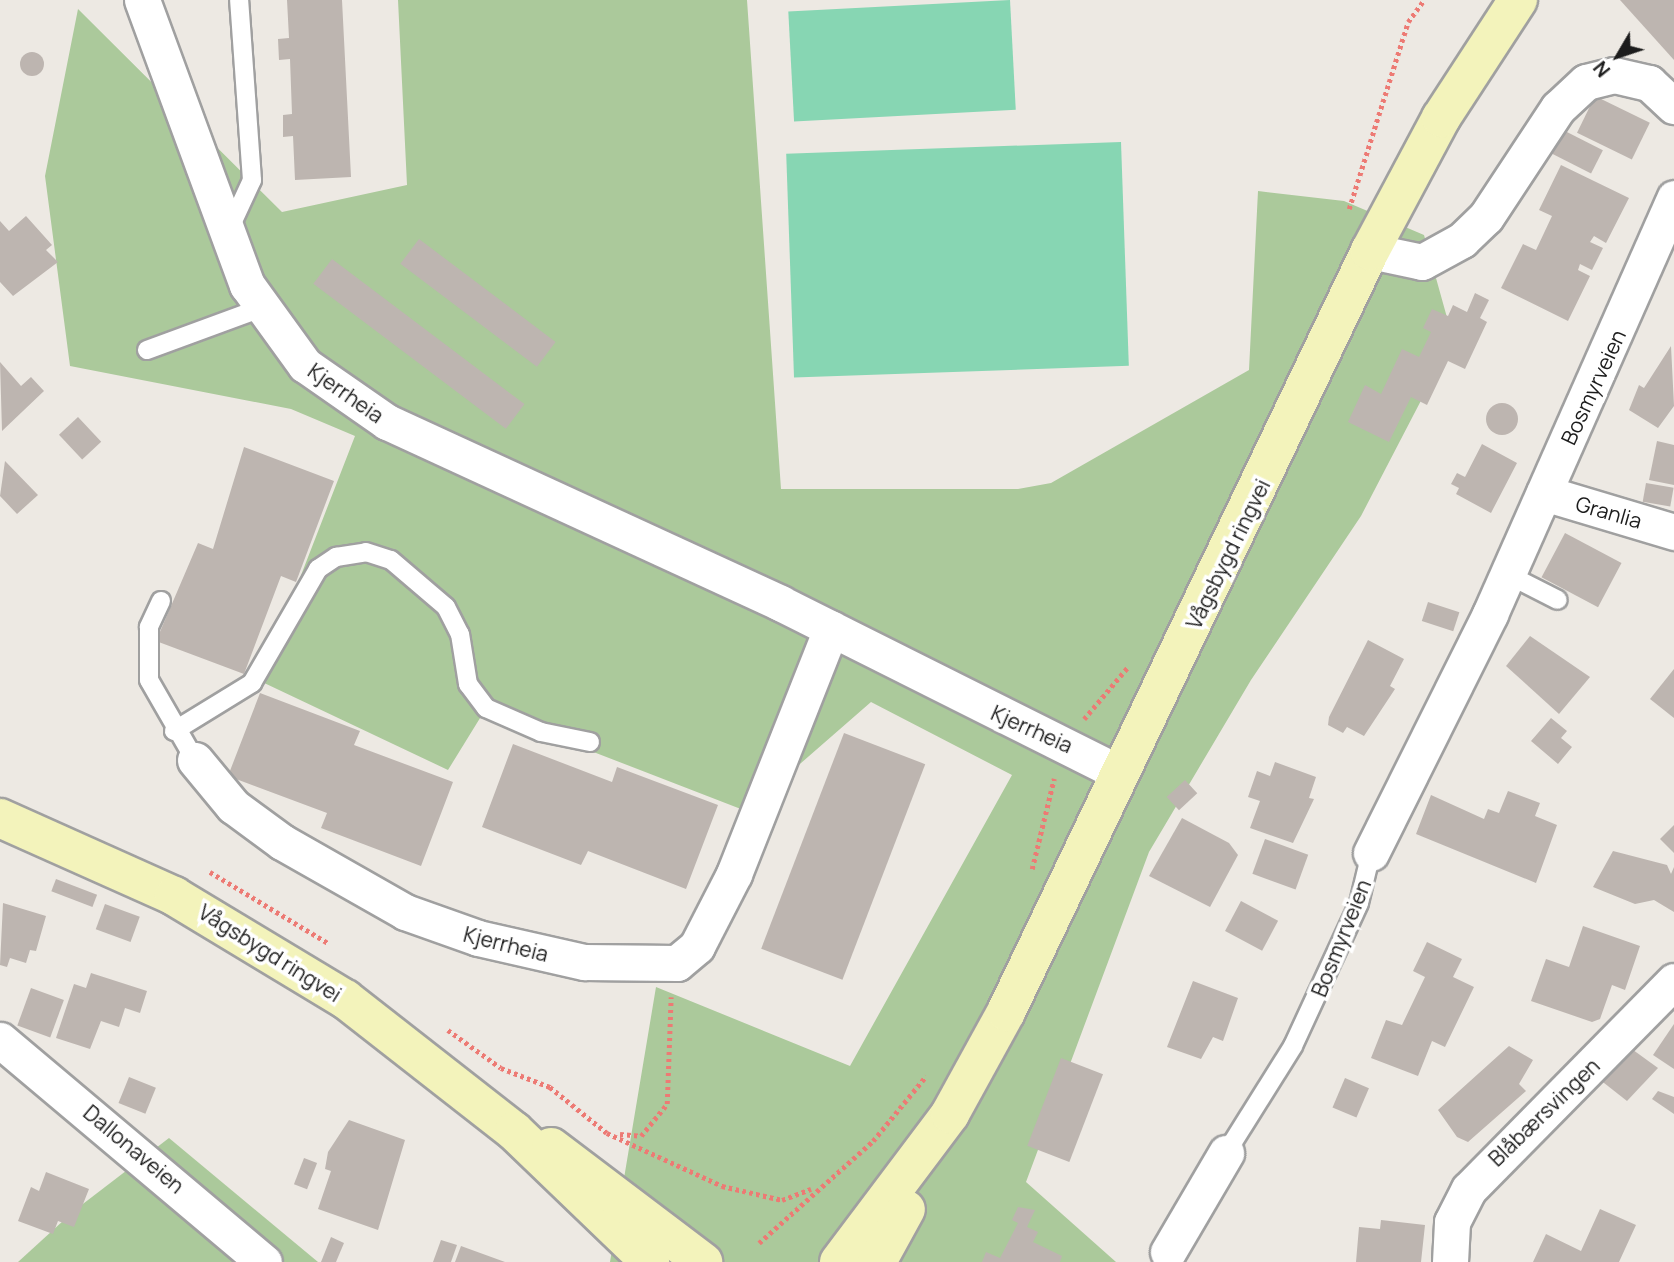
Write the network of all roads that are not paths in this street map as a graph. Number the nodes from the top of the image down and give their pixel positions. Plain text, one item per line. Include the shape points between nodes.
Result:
1 (239, 0) edge
2 (1518, 0) edge
3 (137, 3) edge
4 (1674, 106) edge
5 (1674, 198) edge
6 (227, 234) junction
7 (1370, 251) junction
8 (261, 308) junction
9 (147, 350) dead end
10 (1544, 493) junction
11 (1674, 532) edge
12 (1505, 573) junction
13 (1558, 600) dead end
14 (160, 601) dead end
15 (831, 629) junction
16 (174, 731) junction
17 (590, 743) dead end
18 (195, 760) joint
19 (1120, 773) junction
20 (0, 818) edge
21 (1371, 853) joint
22 (1674, 981) edge
23 (0, 1040) edge
24 (950, 1114) junction
25 (514, 1131) junction
26 (1226, 1153) joint
27 (1168, 1252) dead end
28 (264, 1262) edge
29 (650, 1262) edge
30 (703, 1262) edge
31 (839, 1262) edge
32 (877, 1262) edge
33 (1450, 1262) edge

1 - 6 lane via 252,180
2 - 7 street, Vågsbygd ringvei via 1441,118
3 - 6 street, Kjerrheia
4 - 7 street via 1649,83 1614,75 1586,82 1558,108 1486,217 1462,240 1422,262
5 - 10 street, Bosmyrveien
6 - 8 street, Kjerrheia
7 - 19 street, Vågsbygd ringvei
8 - 9 lane
8 - 15 street, Kjerrheia via 305,365 387,422
10 - 11 street, Granlia
10 - 12 street, Bosmyrveien
12 - 13 lane
12 - 21 street, Bosmyrveien
14 - 16 lane, Kjerrheia via 146,653 149,680
15 - 18 street, Kjerrheia via 734,874 697,946 677,963 584,962 478,938 405,912 335,877 262,827 233,806
15 - 19 street, Kjerrheia
16 - 17 lane via 252,682 318,569 337,556 366,552 391,560 446,607 460,634 468,684 486,708 541,732
16 - 18 lane, Kjerrheia
19 - 24 street, Vågsbygd ringvei via 1006,1012
20 - 25 street, Vågsbygd ringvei via 111,865 254,939 355,1006
21 - 26 lane, Bosmyrveien via 1359,903 1293,1046
22 - 33 street, Blåbærsvingen via 1469,1189 1452,1222
23 - 28 street, Dallonaveien
24 - 31 street, Vågsbygd ringvei
24 - 32 street, Vågsbygd ringvei via 942,1147
25 - 29 street, Vågsbygd ringvei
25 - 30 street, Vågsbygd ringvei via 553,1148
26 - 27 street, Bosmyrveien

